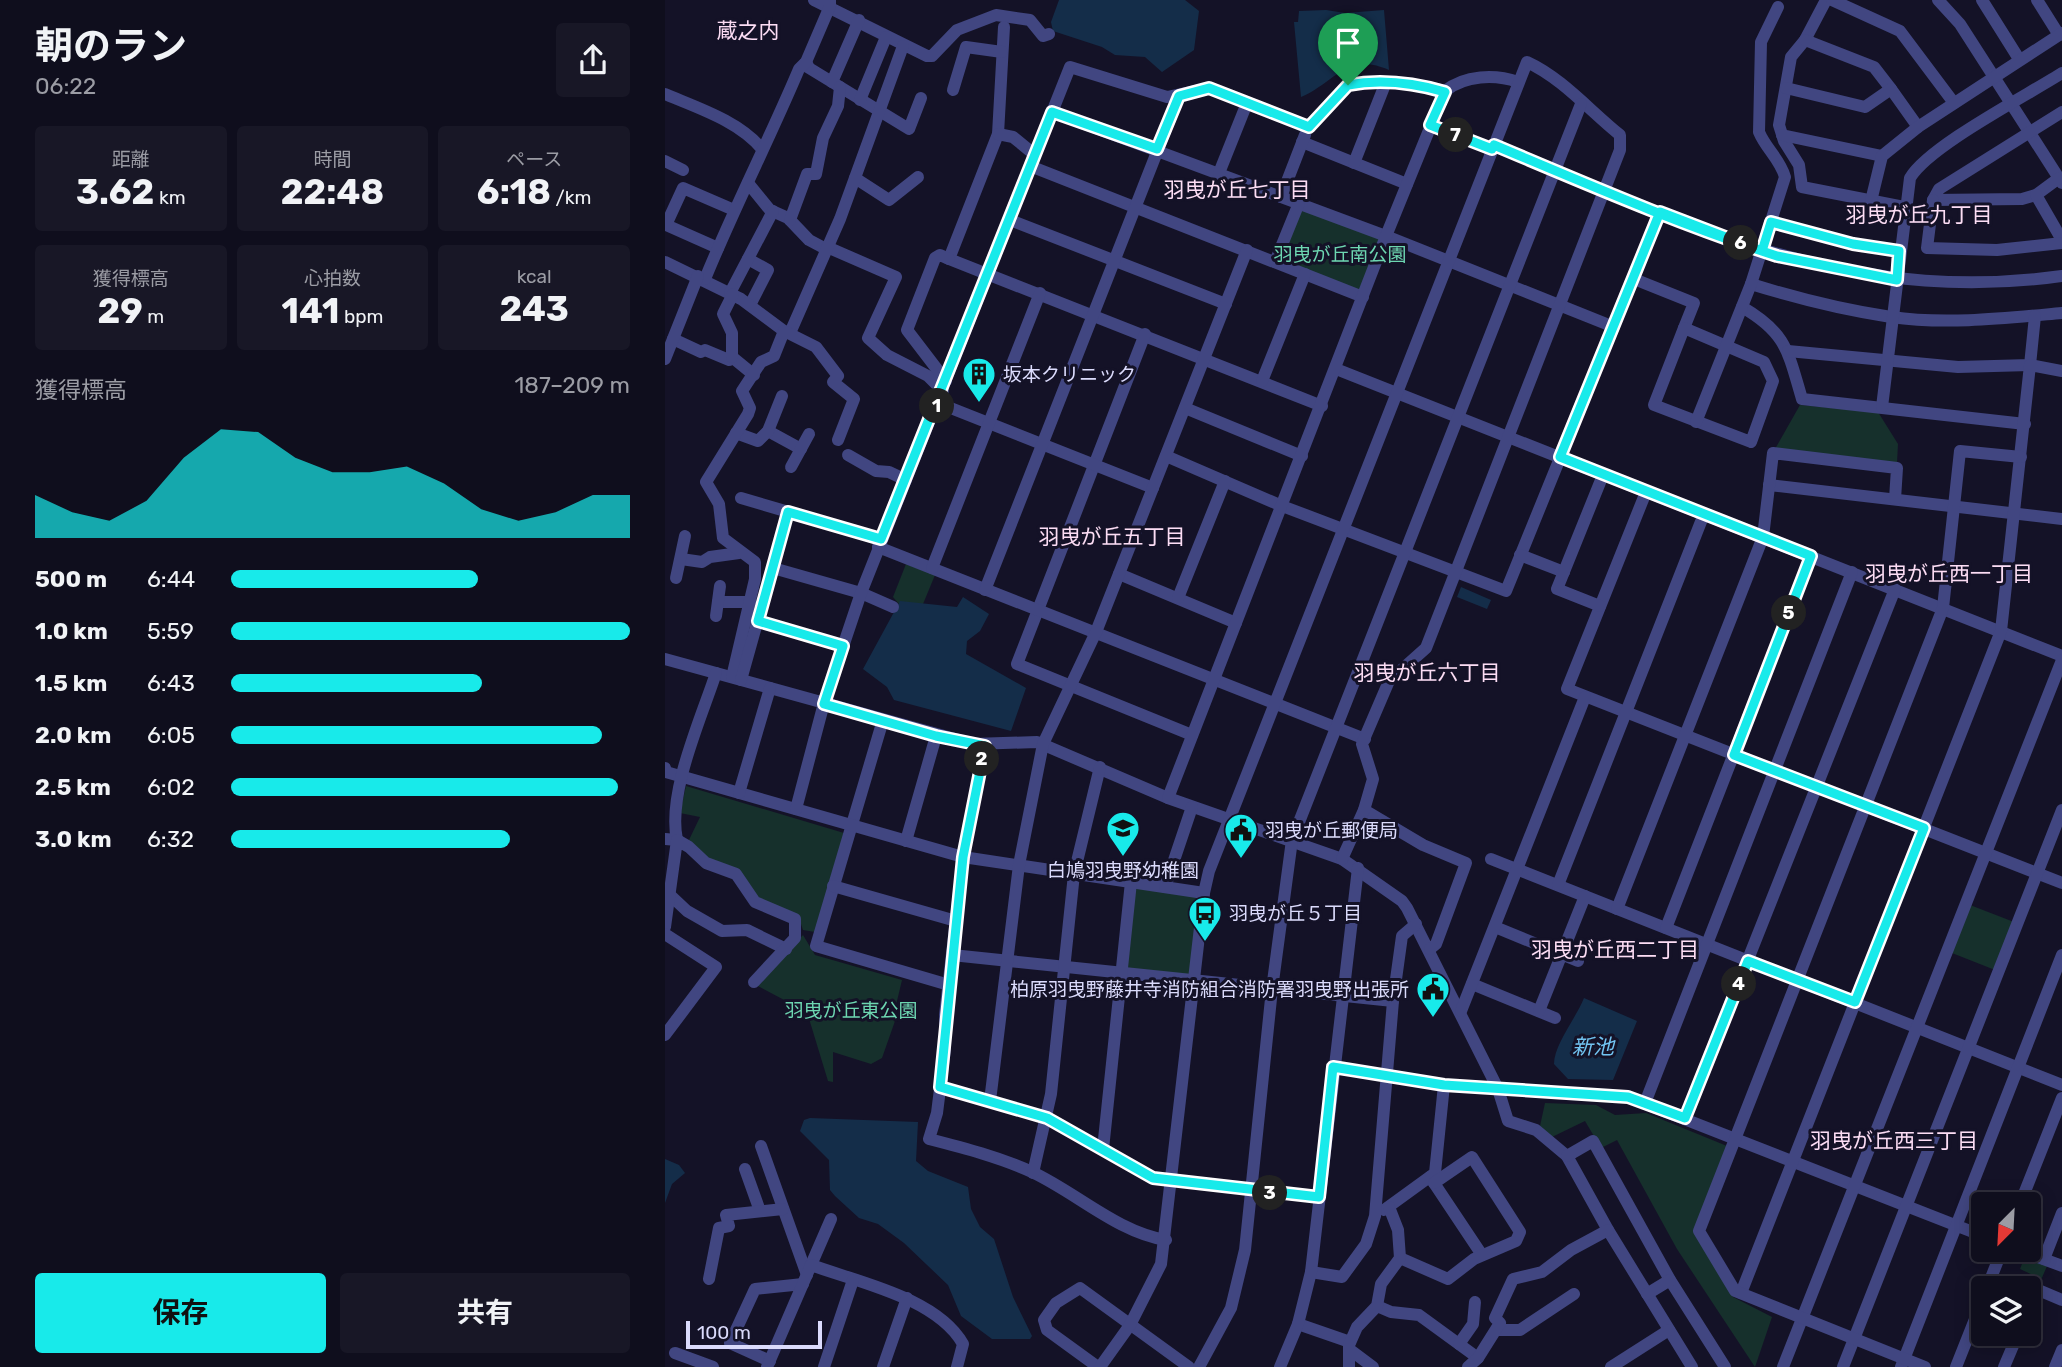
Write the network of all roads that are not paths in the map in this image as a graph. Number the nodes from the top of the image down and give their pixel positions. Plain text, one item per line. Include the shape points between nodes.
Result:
1 (814, 0) edge
2 (1826, 0) edge
3 (1832, 0) edge
4 (1938, 0) edge
5 (1982, 0) edge
6 (2036, 0) edge
7 (830, 3) edge
8 (1778, 7) dead end
9 (859, 20) junction
10 (1004, 27) dead end
11 (1049, 34) dead end
12 (2060, 34) edge
13 (886, 37) junction
14 (1805, 40) junction
15 (903, 46) junction
16 (1002, 52) junction
17 (2019, 60) junction
18 (806, 62) junction
19 (2062, 74) edge
20 (1994, 76) junction
21 (1386, 82) junction
22 (1518, 82) junction
23 (836, 85) junction
24 (1786, 88) junction
25 (1891, 89) junction
26 (953, 90) dead end
27 (1445, 92) junction
28 (665, 94) edge
29 (1179, 96) junction
30 (921, 98) dead end
31 (860, 100) junction
32 (1247, 103) junction
33 (1954, 103) junction
34 (1581, 104) junction
35 (2012, 105) junction
36 (877, 111) junction
37 (1052, 112) junction
38 (2060, 118) edge
39 (1430, 125) junction
40 (1309, 127) junction
41 (1918, 127) junction
42 (2030, 132) junction
43 (998, 134) junction
44 (1782, 135) junction
45 (1302, 142) junction
46 (1493, 147) junction
47 (762, 149) junction
48 (1157, 149) junction
49 (1882, 156) junction
50 (665, 161) edge
51 (1033, 161) junction
52 (1354, 163) junction
53 (683, 170) dead end
54 (1555, 170) junction
55 (1219, 173) junction
56 (918, 177) dead end
57 (855, 178) junction
58 (2061, 181) edge
59 (748, 183) junction
60 (1407, 184) junction
61 (1605, 190) junction
62 (2036, 195) junction
63 (1281, 197) junction
64 (1933, 200) junction
65 (1871, 201) junction
66 (1299, 203) junction
67 (1134, 206) junction
68 (1904, 207) junction
69 (734, 210) junction
70 (773, 211) junction
71 (1660, 212) junction
72 (790, 220) junction
73 (1010, 220) junction
74 (1771, 222) junction
75 (1386, 236) junction
76 (2062, 242) edge
77 (717, 248) junction
78 (827, 248) junction
79 (1247, 250) junction
80 (1762, 251) junction
81 (1899, 251) junction
82 (748, 258) junction
83 (949, 259) junction
84 (1113, 260) junction
85 (1275, 261) junction
86 (1448, 261) junction
87 (665, 262) edge
88 (1305, 274) junction
89 (988, 275) junction
90 (2062, 276) edge
91 (701, 278) junction
92 (1634, 279) junction
93 (1897, 280) junction
94 (1751, 284) junction
95 (1509, 285) junction
96 (731, 293) junction
97 (1040, 293) junction
98 (1363, 297) junction
99 (1226, 304) junction
100 (750, 305) junction
101 (1559, 306) junction
102 (1742, 307) junction
103 (2062, 313) edge
104 (1093, 315) junction
105 (2035, 316) junction
106 (1892, 317) junction
107 (1614, 327) junction
108 (1684, 328) junction
109 (787, 332) junction
110 (1145, 334) junction
111 (673, 339) junction
112 (1726, 344) junction
113 (1788, 351) junction
114 (732, 357) junction
115 (1204, 358) junction
116 (665, 359) edge
117 (1888, 363) junction
118 (2030, 365) junction
119 (1336, 369) junction
120 (2062, 371) edge
121 (754, 375) junction
122 (1262, 381) junction
123 (942, 392) junction
124 (1397, 393) junction
125 (782, 396) dead end
126 (1322, 406) junction
127 (1882, 407) junction
128 (1185, 408) junction
129 (1457, 416) junction
130 (1696, 422) junction
131 (989, 423) junction
132 (2025, 424) junction
133 (768, 431) junction
134 (736, 433) junction
135 (809, 434) dead end
136 (1509, 437) junction
137 (838, 440) dead end
138 (1042, 444) junction
139 (801, 449) junction
140 (848, 455) dead end
141 (1165, 456) junction
142 (1301, 456) junction
143 (1560, 457) junction
144 (2021, 457) junction
145 (1093, 464) junction
146 (791, 467) dead end
147 (1603, 475) junction
148 (906, 480) junction
149 (1225, 481) junction
150 (1769, 485) junction
151 (1153, 488) junction
152 (1646, 492) junction
153 (741, 498) dead end
154 (1895, 499) junction
155 (1282, 506) junction
156 (1953, 506) junction
157 (788, 512) junction
158 (1704, 514) junction
159 (2014, 514) junction
160 (2062, 519) edge
161 (1344, 529) junction
162 (685, 536) dead end
163 (1763, 537) junction
164 (880, 543) junction
165 (1405, 552) junction
166 (739, 553) junction
167 (1520, 555) junction
168 (1811, 556) junction
169 (681, 559) junction
170 (773, 568) junction
171 (932, 568) junction
172 (1456, 571) junction
173 (1564, 572) junction
174 (1852, 572) junction
175 (1119, 574) junction
176 (676, 578) dead end
177 (720, 586) dead end
178 (1895, 589) junction
179 (985, 590) junction
180 (861, 593) junction
181 (1178, 598) junction
182 (718, 602) junction
183 (750, 602) junction
184 (1600, 606) junction
185 (893, 607) dead end
186 (1943, 608) junction
187 (1036, 609) junction
188 (716, 616) dead end
189 (758, 621) junction
190 (1236, 623) junction
191 (2001, 631) junction
192 (1096, 632) junction
193 (843, 646) junction
194 (2062, 658) edge
195 (665, 659) edge
196 (716, 673) junction
197 (736, 679) junction
198 (1214, 680) junction
199 (1072, 686) junction
200 (770, 688) junction
201 (1585, 696) junction
202 (1274, 703) junction
203 (824, 704) junction
204 (1626, 713) junction
205 (883, 720) junction
206 (1336, 727) junction
207 (1192, 735) junction
208 (936, 736) junction
209 (1684, 736) junction
210 (1365, 739) junction
211 (1043, 744) junction
212 (985, 746) junction
213 (1734, 755) junction
214 (1100, 767) junction
215 (665, 768) edge
216 (1774, 770) junction
217 (683, 777) junction
218 (1815, 786) junction
219 (739, 793) junction
220 (1168, 798) junction
221 (1865, 806) junction
222 (1192, 807) junction
223 (796, 809) junction
224 (1364, 810) junction
225 (2062, 810) edge
226 (1229, 821) junction
227 (849, 825) junction
228 (1924, 828) junction
229 (671, 839) edge
230 (1292, 840) junction
231 (906, 841) junction
232 (1985, 852) junction
233 (963, 857) junction
234 (1342, 859) junction
235 (1491, 859) dead end
236 (1019, 865) junction
237 (1358, 868) junction
238 (1518, 869) junction
239 (2037, 873) junction
240 (1074, 874) junction
241 (1131, 882) junction
242 (2062, 883) edge
243 (833, 886) junction
244 (1558, 886) junction
245 (1165, 887) junction
246 (1204, 893) junction
247 (670, 895) junction
248 (1585, 896) junction
249 (1617, 909) junction
250 (956, 921) junction
251 (1416, 924) junction
252 (665, 927) edge
253 (1495, 927) junction
254 (1666, 928) junction
255 (665, 934) edge
256 (1707, 944) junction
257 (786, 949) junction
258 (1430, 949) junction
259 (952, 954) junction
260 (1561, 954) junction
261 (2062, 955) edge
262 (1578, 961) dead end
263 (1748, 961) junction
264 (1010, 962) junction
265 (1064, 965) junction
266 (1122, 971) junction
267 (1194, 979) junction
268 (1796, 980) junction
269 (754, 982) dead end
270 (1472, 984) junction
271 (949, 985) junction
272 (1272, 989) junction
273 (1342, 995) junction
274 (1394, 1001) junction
275 (1855, 1002) junction
276 (1461, 1011) junction
277 (1539, 1011) junction
278 (1555, 1018) dead end
279 (1916, 1027) junction
280 (667, 1030) edge
281 (1968, 1047) junction
282 (1333, 1067) junction
283 (2018, 1067) junction
284 (1388, 1076) junction
285 (1444, 1085) junction
286 (2062, 1085) edge
287 (940, 1087) junction
288 (1498, 1089) junction
289 (2062, 1098) edge
290 (990, 1101) junction
291 (1645, 1103) junction
292 (1047, 1118) junction
293 (1685, 1118) junction
294 (1735, 1137) junction
295 (761, 1146) dead end
296 (1103, 1149) junction
297 (1567, 1156) junction
298 (1793, 1160) junction
299 (745, 1169) dead end
300 (1033, 1173) junction
301 (1432, 1180) junction
302 (1171, 1182) junction
303 (1856, 1185) junction
304 (1252, 1191) junction
305 (2025, 1192) edge
306 (1319, 1197) junction
307 (1907, 1206) junction
308 (1389, 1207) junction
309 (783, 1209) junction
310 (760, 1211) junction
311 (2062, 1213) edge
312 (1375, 1216) junction
313 (831, 1219) dead end
314 (1956, 1225) junction
315 (1608, 1230) junction
316 (1971, 1231) edge
317 (1166, 1240) junction
318 (1482, 1255) junction
319 (1400, 1258) junction
320 (2041, 1258) edge
321 (2044, 1259) junction
322 (2062, 1266) edge
323 (1311, 1272) junction
324 (807, 1274) junction
325 (709, 1279) dead end
326 (853, 1280) junction
327 (1670, 1280) junction
328 (2041, 1291) edge
329 (1741, 1293) junction
330 (1574, 1294) dead end
331 (1647, 1294) junction
332 (907, 1298) junction
333 (2062, 1300) edge
334 (1475, 1302) dead end
335 (1377, 1306) junction
336 (1803, 1318) junction
337 (1298, 1324) junction
338 (1130, 1325) junction
339 (1971, 1329) edge
340 (1497, 1330) junction
341 (1669, 1330) junction
342 (1854, 1339) junction
343 (1459, 1344) junction
344 (1349, 1345) junction
345 (2013, 1346) edge
346 (2062, 1350) edge
347 (675, 1353) dead end
348 (1631, 1362) edge
349 (1473, 1363) edge
350 (1903, 1363) edge
351 (768, 1364) edge
352 (713, 1367) edge
353 (824, 1367) edge
354 (883, 1367) edge
355 (957, 1367) edge
356 (1099, 1367) edge
357 (1189, 1367) edge
358 (1199, 1367) edge
359 (1280, 1367) edge
360 (1349, 1367) edge
361 (1373, 1367) edge
362 (1611, 1367) edge
363 (1692, 1367) edge
364 (1725, 1367) edge
365 (1783, 1367) edge
366 (1843, 1367) edge
367 (1926, 1367) edge
368 (1956, 1367) edge
369 (2004, 1367) edge
370 (2055, 1367) edge

1 - 7 street
2 - 14 street
3 - 33 street via 1900,31
4 - 20 street
5 - 17 street
6 - 12 street
7 - 9 street
7 - 18 street
8 - 74 street via 1761,42 1759,132 1785,177
9 - 13 street
9 - 23 street
10 - 16 street
11 - 15 street via 1043,36 1030,20 996,15 957,30 932,56
12 - 17 street
13 - 15 street
13 - 31 street
14 - 24 street via 1791,57
14 - 25 street via 1874,67
15 - 36 street
16 - 26 street via 966,47
16 - 43 street
17 - 20 street
18 - 23 street
18 - 47 street
19 - 35 street
20 - 33 street
20 - 35 street
21 - 27 street
21 - 40 street via 1348,85
21 - 52 street
22 - 27 street via 1492,75
22 - 34 street via 1527,62 1551,73
22 - 46 street
23 - 31 street
23 - 72 street via 838,106 823,138 816,174 807,174
24 - 25 street via 1865,107
24 - 44 street via 1779,125
25 - 41 street
27 - 39 street
28 - 47 street via 730,124
29 - 32 street via 1209,88
29 - 37 street via 1167,97 1070,68
29 - 48 street
30 - 36 street via 909,129
31 - 36 street
32 - 40 street
32 - 55 street
33 - 41 street
34 - 54 street
34 - 61 street via 1621,135 1621,150
35 - 42 street
35 - 68 street via 1915,168
36 - 57 street
37 - 48 street
37 - 51 street
38 - 42 street
39 - 46 street
39 - 60 street
40 - 45 street
41 - 49 street
42 - 58 street
42 - 64 street via 1939,189
43 - 51 street via 1013,137
43 - 83 street
44 - 49 street
44 - 65 street via 1799,165 1802,187
45 - 52 street
45 - 63 street
46 - 54 street
46 - 86 street
47 - 59 street
48 - 55 street
48 - 67 street
49 - 65 street
50 - 53 street
51 - 67 street
51 - 73 street
52 - 60 street
54 - 61 street
54 - 95 street
55 - 63 street
56 - 57 street via 890,200
57 - 78 street
58 - 62 street
59 - 69 street
59 - 70 street
60 - 75 street
61 - 71 street
61 - 101 street
62 - 64 street
62 - 76 street
63 - 66 street
64 - 76 street via 1927,247 1997,250
65 - 68 street
66 - 75 street
66 - 85 street
67 - 79 street
67 - 84 street
68 - 81 street
69 - 77 street
69 - 77 street via 683,188 666,225
70 - 72 street
70 - 82 street
71 - 80 street
71 - 92 street
72 - 78 street via 809,240
73 - 84 street
73 - 89 street
74 - 80 street
74 - 81 street
75 - 86 street
75 - 98 street
77 - 91 street
78 - 109 street
78 - 123 street via 895,277 868,338 887,355 928,376
79 - 85 street
79 - 99 street
80 - 93 street
80 - 94 street
81 - 93 street
82 - 96 street
82 - 100 street via 768,270
83 - 89 street
83 - 123 street via 935,258 907,330
84 - 99 street
84 - 104 street
85 - 88 street
86 - 95 street
86 - 124 street
87 - 91 street
88 - 98 street
88 - 122 street
89 - 97 street
89 - 123 street
90 - 93 street via 1978,283
91 - 96 street
91 - 111 street
92 - 107 street
92 - 108 street via 1694,303
93 - 106 street
94 - 102 street
94 - 106 street
95 - 101 street
95 - 129 street
96 - 100 street
96 - 114 street via 723,314 732,333
97 - 104 street
97 - 131 street
98 - 119 street
99 - 115 street
100 - 109 street
101 - 107 street
101 - 136 street
102 - 112 street
102 - 113 street via 1784,340
103 - 105 street
104 - 110 street
104 - 138 street
105 - 106 street
105 - 118 street
106 - 117 street
107 - 143 street
108 - 112 street
108 - 130 street via 1654,405
109 - 121 street via 774,356 761,362
109 - 137 street via 816,347 838,376 833,382 854,399
110 - 115 street
110 - 145 street
111 - 114 street via 701,352 705,349 729,360
111 - 116 street
112 - 130 street
112 - 130 street via 1764,362 1773,381 1751,442
113 - 117 street
113 - 127 street via 1802,399
114 - 121 street
115 - 122 street
115 - 128 street
117 - 118 street
117 - 127 street
118 - 120 street
118 - 132 street
119 - 124 street
119 - 126 street
121 - 134 street via 741,391 750,408
122 - 126 street
123 - 131 street
123 - 148 street
124 - 129 street
124 - 161 street
125 - 133 street
126 - 142 street
127 - 132 street
128 - 141 street
128 - 142 street
129 - 136 street
129 - 165 street
131 - 138 street
131 - 171 street
132 - 144 street
133 - 134 street via 758,441
133 - 139 street
134 - 166 street via 706,482 719,504 723,538
135 - 139 street
136 - 143 street
136 - 172 street
138 - 145 street
138 - 179 street
139 - 146 street
140 - 148 street via 876,471
141 - 149 street
141 - 151 street
142 - 155 street
143 - 147 street
143 - 167 street
144 - 156 street via 1960,451
144 - 159 street
145 - 151 street
145 - 187 street
147 - 152 street
147 - 173 street
148 - 164 street
149 - 155 street
149 - 181 street
150 - 154 street
150 - 154 street via 1773,453 1897,468
150 - 163 street
151 - 175 street
152 - 158 street
152 - 184 street
153 - 157 street
154 - 156 street
155 - 161 street
155 - 190 street
156 - 159 street
156 - 186 street
157 - 164 street
157 - 170 street
158 - 163 street
158 - 204 street
159 - 160 street
159 - 191 street
161 - 165 street
161 - 202 street
162 - 169 street
163 - 168 street
163 - 209 street
164 - 171 street
164 - 180 street
165 - 172 street
165 - 206 street
166 - 169 street via 702,562
166 - 183 street via 755,562
167 - 172 street via 1506,591
167 - 173 street
168 - 174 street
168 - 213 street
169 - 176 street
170 - 180 street
170 - 189 street
171 - 179 street
172 - 210 street via 1426,648 1389,681
173 - 184 street via 1557,589
174 - 178 street
174 - 216 street
175 - 181 street
175 - 192 street
177 - 182 street
178 - 186 street
178 - 218 street
179 - 187 street
180 - 185 street
180 - 193 street
181 - 190 street
182 - 183 street
182 - 188 street
183 - 197 street
184 - 201 street via 1567,689
186 - 191 street
186 - 221 street
187 - 192 street
187 - 199 street via 1017,664
189 - 193 street
189 - 197 street
190 - 198 street
191 - 194 street
191 - 228 street
192 - 198 street
192 - 199 street
193 - 203 street
194 - 232 street
195 - 196 street
196 - 197 street
196 - 217 street
197 - 200 street
198 - 202 street
198 - 207 street
199 - 207 street
199 - 211 street
200 - 203 street
200 - 219 street
201 - 204 street
201 - 238 street
202 - 206 street
202 - 226 street
203 - 205 street
203 - 223 street
204 - 209 street
204 - 244 street
205 - 208 street
205 - 227 street
206 - 210 street
206 - 230 street
207 - 220 street
208 - 212 street
208 - 231 street
209 - 213 street
209 - 249 street
210 - 224 street via 1362,744 1373,779
211 - 212 street
211 - 214 street
211 - 236 street
212 - 233 street
213 - 216 street
213 - 254 street
214 - 220 street
214 - 240 street
215 - 217 street
216 - 218 street
216 - 256 street
217 - 219 street
217 - 229 street via 676,794
218 - 221 street
218 - 263 street
219 - 223 street
220 - 222 street
221 - 228 street
221 - 268 street
222 - 226 street
222 - 245 street
223 - 227 street
224 - 234 street
224 - 258 street via 1423,845 1466,863 1436,944
225 - 239 street
226 - 230 street
226 - 246 street
227 - 231 street
227 - 243 street
228 - 232 street
228 - 275 street
229 - 247 street
229 - 257 street via 689,846 706,863 736,874 755,902 795,919 798,929
230 - 234 street
230 - 272 street
231 - 233 street
232 - 239 street
232 - 279 street
233 - 236 street
233 - 250 street
234 - 237 street
235 - 238 street
236 - 240 street
236 - 264 street
237 - 251 street via 1402,901
237 - 273 street
238 - 244 street
238 - 253 street
239 - 242 street
239 - 281 street
240 - 241 street
240 - 265 street
241 - 245 street
241 - 266 street
243 - 250 street
243 - 271 street via 816,946
244 - 248 street
245 - 246 street
246 - 267 street
247 - 252 street
247 - 257 street via 722,931 747,930
248 - 249 street
248 - 260 street
249 - 254 street
250 - 259 street
251 - 258 street
251 - 274 street via 1402,936
253 - 260 street
253 - 270 street
254 - 256 street
255 - 280 street via 716,967
256 - 263 street
256 - 291 street
257 - 269 street
258 - 276 street
259 - 264 street
259 - 271 street
260 - 262 street
260 - 277 street
261 - 283 street
263 - 268 street
263 - 293 street
264 - 265 street
264 - 290 street
265 - 266 street
265 - 292 street
266 - 267 street
266 - 296 street
267 - 272 street
267 - 302 street
268 - 275 street
268 - 294 street
270 - 276 street
270 - 277 street
271 - 287 street
272 - 273 street
272 - 304 street
273 - 274 street
273 - 282 street
274 - 284 street
275 - 279 street
275 - 298 street
276 - 288 street
277 - 278 street
279 - 281 street
279 - 303 street
281 - 283 street
281 - 307 street
282 - 284 street
282 - 306 street
283 - 286 street
283 - 314 street
284 - 285 street
284 - 312 street
285 - 288 street
285 - 301 street
287 - 290 street
287 - 300 street via 929,1139 981,1152
288 - 291 street via 1628,1097
288 - 297 street via 1508,1121 1537,1130
289 - 305 street
290 - 292 street
291 - 293 street
292 - 296 street
292 - 300 street
293 - 294 street
294 - 298 street
294 - 329 street via 1699,1231 1735,1291
295 - 309 street
296 - 302 street via 1153,1178
297 - 315 street
297 - 327 street via 1593,1141
298 - 303 street
298 - 329 street
299 - 310 street
300 - 317 street via 1144,1236
301 - 308 street
301 - 318 street
301 - 318 street via 1472,1157 1520,1232 1516,1241
302 - 304 street
302 - 317 street
303 - 307 street
303 - 336 street
304 - 306 street
304 - 358 street via 1239,1285 1217,1340
306 - 323 street
307 - 314 street
307 - 342 street
308 - 312 street
308 - 319 street via 1398,1230
309 - 310 street
309 - 324 street
310 - 325 street via 726,1215 729,1226 719,1228
311 - 321 street
312 - 323 street via 1366,1244 1342,1277
313 - 324 street
314 - 316 street
314 - 350 street
315 - 331 street
315 - 340 street via 1542,1272 1513,1279 1495,1318 1500,1323
317 - 338 street via 1153,1284
318 - 319 street via 1448,1279
319 - 335 street via 1381,1284
320 - 321 street
321 - 322 street
323 - 337 street
324 - 326 street
324 - 351 street
324 - 351 street via 755,1289 730,1343
326 - 332 street
326 - 353 street
327 - 331 street
327 - 364 street
328 - 333 street
329 - 336 street
330 - 340 street via 1520,1330
331 - 341 street
332 - 354 street
332 - 355 street via 958,1335 964,1344
334 - 343 street via 1473,1324
335 - 343 street via 1419,1315
335 - 344 street via 1357,1327
336 - 342 street
336 - 365 street
337 - 344 street
337 - 359 street
338 - 356 street
338 - 356 street via 1080,1288 1056,1303 1044,1320 1047,1330
338 - 357 street
339 - 368 street
340 - 349 street
341 - 348 street
341 - 363 street
342 - 350 street
342 - 366 street
343 - 349 street
344 - 360 street
344 - 361 street
345 - 369 street
346 - 370 street
347 - 352 street
348 - 362 street
350 - 367 street

